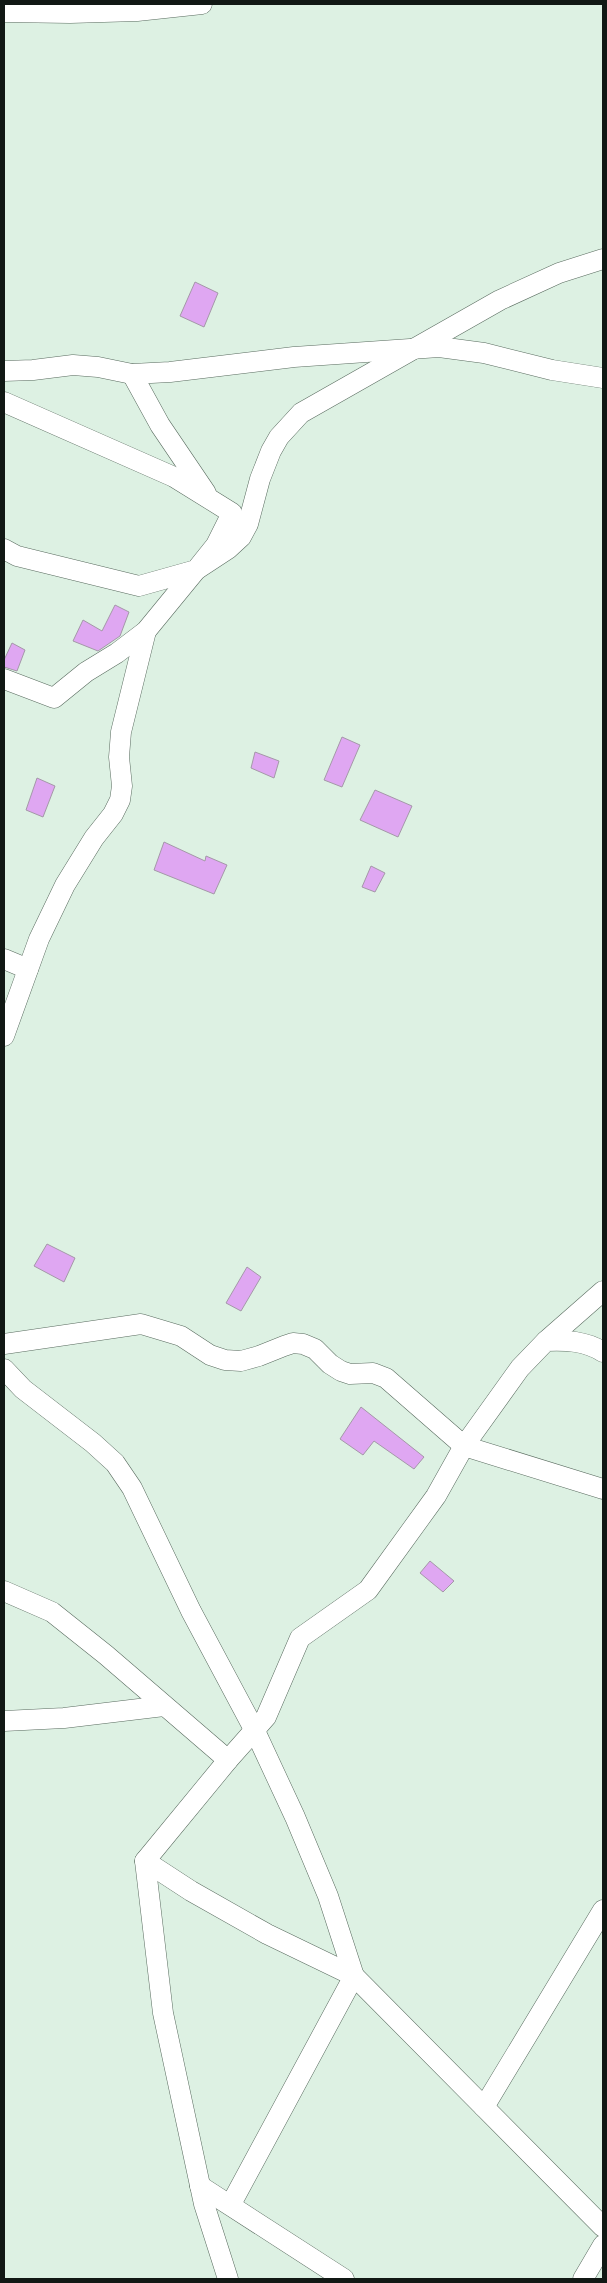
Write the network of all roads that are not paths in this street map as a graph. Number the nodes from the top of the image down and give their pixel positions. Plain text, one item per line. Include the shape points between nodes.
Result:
1 (202, 4) edge
2 (4, 12) edge
3 (603, 259) edge
4 (416, 348) junction
5 (4, 371) edge
6 (132, 374) junction
7 (603, 378) edge
8 (4, 402) edge
9 (210, 499) junction
10 (236, 526) junction
11 (4, 549) edge
12 (196, 570) junction
13 (146, 631) junction
14 (4, 679) edge
15 (4, 959) edge
16 (28, 969) junction
17 (4, 1036) edge
18 (603, 1291) edge
19 (546, 1341) junction
20 (4, 1344) edge
21 (603, 1352) edge
22 (4, 1369) edge
23 (464, 1446) junction
24 (603, 1489) edge
25 (4, 1591) edge
26 (164, 1706) junction
27 (4, 1721) edge
28 (255, 1731) junction
29 (228, 1760) junction
30 (145, 1861) junction
31 (603, 1910) edge
32 (354, 1976) junction
33 (484, 2107) junction
34 (200, 2186) junction
35 (231, 2204) junction
36 (603, 2226) edge
37 (603, 2245) edge
38 (228, 2279) edge
39 (344, 2279) edge
40 (582, 2279) edge

1 - 2 street via 137,11
3 - 4 street via 559,273 500,300
4 - 6 street
4 - 7 street via 438,347 484,353 552,370
4 - 10 street via 301,413 287,426 260,479 248,524
5 - 6 street via 73,365
6 - 9 street via 160,425
8 - 9 street via 174,477
9 - 10 street
10 - 12 street via 228,549
11 - 12 street via 17,556 139,586
12 - 13 street
13 - 14 street via 54,698
13 - 16 street via 121,732 120,800 65,885
15 - 16 street
16 - 17 street
18 - 19 street
19 - 21 street via 566,1340 596,1347
19 - 23 street via 520,1368
20 - 23 street via 141,1324 181,1336 210,1355 225,1360 241,1360 293,1343 303,1344 315,1349 341,1371 350,1374 373,1372 386,1378
22 - 28 street via 23,1389 115,1463 132,1488 191,1611
23 - 24 street
23 - 28 street via 436,1496 368,1590 300,1638 266,1717
25 - 26 street via 52,1612
26 - 27 street via 64,1718
26 - 29 street
28 - 29 street
28 - 32 street via 328,1896
29 - 30 street
30 - 32 street via 191,1892 267,1934
30 - 34 street via 163,2014
31 - 33 street
32 - 33 street
32 - 35 street
33 - 36 street
34 - 35 street
34 - 38 street
35 - 39 street
37 - 40 street

